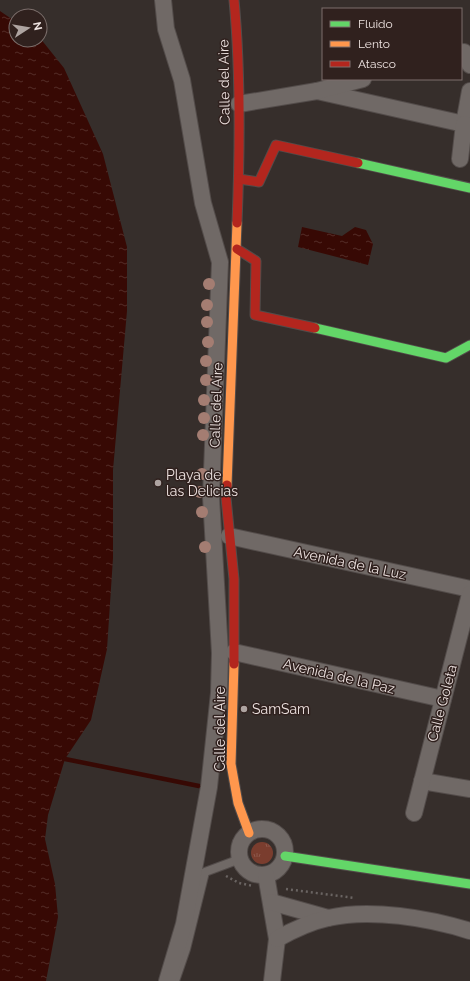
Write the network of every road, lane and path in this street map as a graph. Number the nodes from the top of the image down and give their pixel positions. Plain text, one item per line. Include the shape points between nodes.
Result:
1 (163, 0) edge
2 (234, 0) edge
3 (462, 53) edge
4 (470, 65) edge
5 (359, 80) edge
6 (317, 91) junction
7 (470, 91) edge
8 (239, 104) junction
9 (467, 125) edge
10 (460, 159) dead end
11 (239, 179) junction
12 (470, 188) edge
13 (237, 249) junction
14 (470, 345) edge
15 (230, 536) junction
16 (470, 589) edge
17 (470, 594) edge
18 (234, 652) junction
19 (443, 699) junction
20 (422, 781) junction
21 (470, 789) edge
22 (414, 813) dead end
23 (249, 833) junction
24 (285, 856) junction
25 (240, 858) junction
26 (266, 875) junction
27 (470, 884) edge
28 (271, 902) junction
29 (328, 918) junction
30 (470, 931) edge
31 (277, 939) junction
32 (167, 981) edge
33 (175, 981) edge
34 (272, 981) edge

1 - 32 street via 166,29 182,80 203,203 220,262 211,497 220,653 219,693 209,787 184,924
2 - 8 street, Calle del Aire
3 - 4 street via 464,52
5 - 6 street
6 - 8 street
6 - 9 street
7 - 9 street
8 - 11 street, Calle del Aire
9 - 10 street
11 - 12 street via 259,182 276,145
11 - 13 street, Calle del Aire
13 - 14 street via 256,261 255,315 446,358
13 - 15 street, Calle del Aire via 226,498
15 - 16 street, Avenida de la Luz
15 - 18 street, Calle del Aire via 234,579
17 - 19 street, Calle Goleta
18 - 19 street, Avenida de la Paz
18 - 23 street, Calle del Aire via 232,764 238,803
19 - 20 street, Calle Goleta
20 - 21 street
20 - 22 street, Calle Goleta
23 - 24 street via 261,829 275,833 284,843
23 - 25 street via 240,844
24 - 26 street via 278,870
24 - 27 street
25 - 26 street via 248,870 256,875
25 - 33 lane via 205,872 186,949
26 - 28 street
28 - 29 street
28 - 31 street
29 - 30 street via 389,916 450,925
29 - 31 street via 298,928
31 - 34 street

